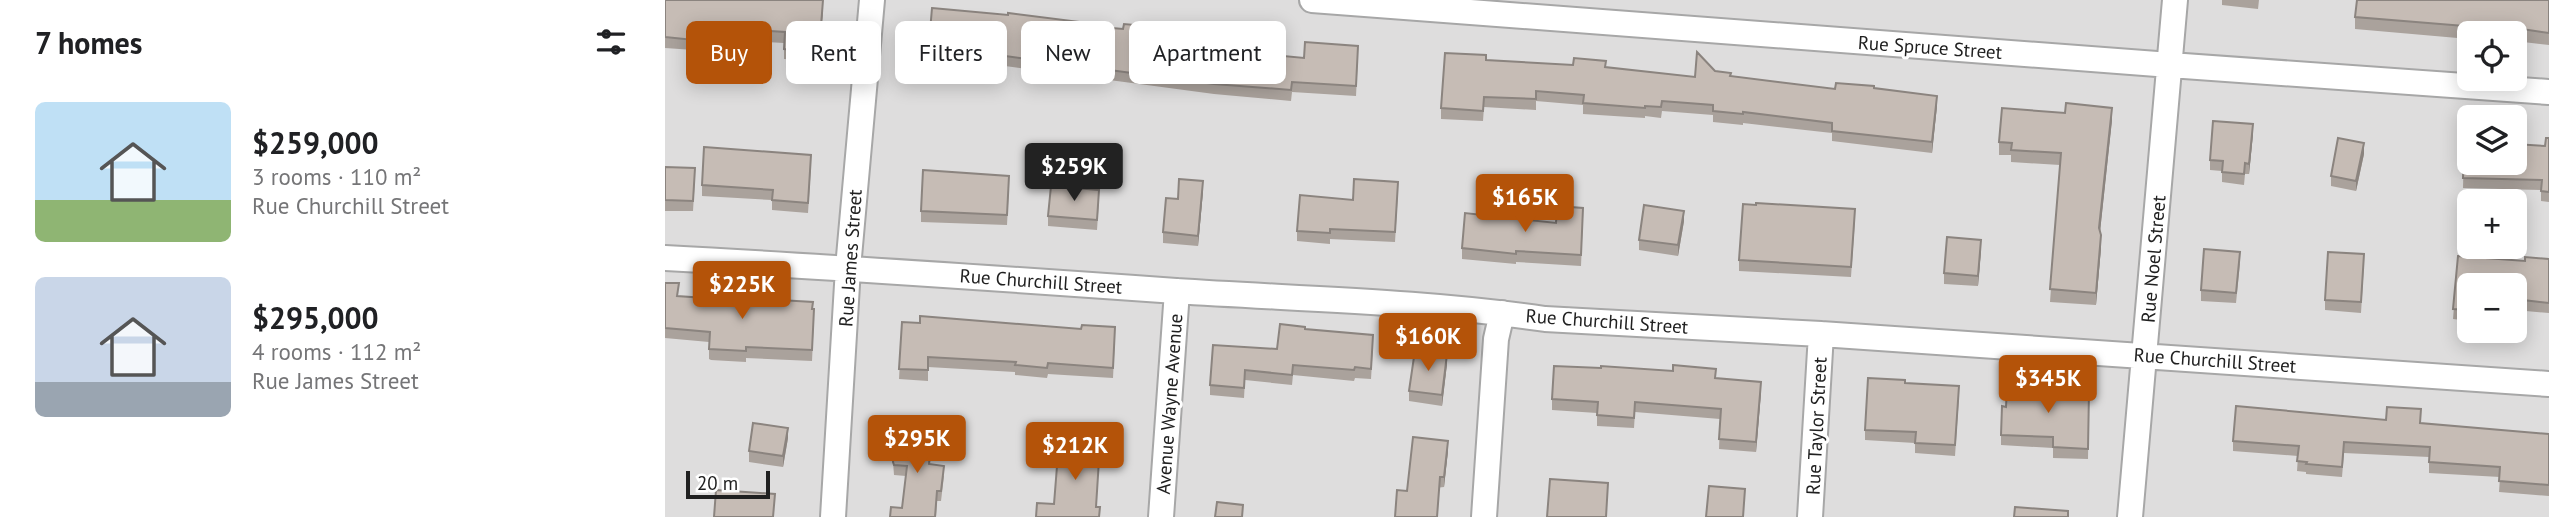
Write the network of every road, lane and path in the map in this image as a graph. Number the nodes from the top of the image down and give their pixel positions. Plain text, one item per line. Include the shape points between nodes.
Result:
1 (872, 0) edge
2 (1311, 0) edge
3 (2175, 0) edge
4 (2169, 65) junction
5 (2549, 92) edge
6 (665, 258) edge
7 (848, 268) junction
8 (1177, 291) junction
9 (1502, 313) junction
10 (1821, 334) junction
11 (2144, 355) junction
12 (2549, 384) edge
13 (833, 517) edge
14 (1161, 517) edge
15 (1484, 517) edge
16 (1810, 517) edge
17 (2130, 517) edge

1 - 7 street, Rue James Street
2 - 4 street, Rue Spruce Street
3 - 4 street, Rue Noel Street
4 - 5 street, Rue Spruce Street
4 - 11 street, Rue Noel Street
6 - 7 street, Rue Churchill Street
7 - 8 street, Rue Churchill Street
7 - 13 street, Rue James Street
8 - 9 street, Rue Churchill Street
8 - 14 street, Avenue Wayne Avenue
9 - 10 street, Rue Churchill Street
9 - 15 street via 1496,339
10 - 11 street, Rue Churchill Street
10 - 16 street, Rue Taylor Street
11 - 12 street, Rue Churchill Street
11 - 17 street, Rue Noel Street

